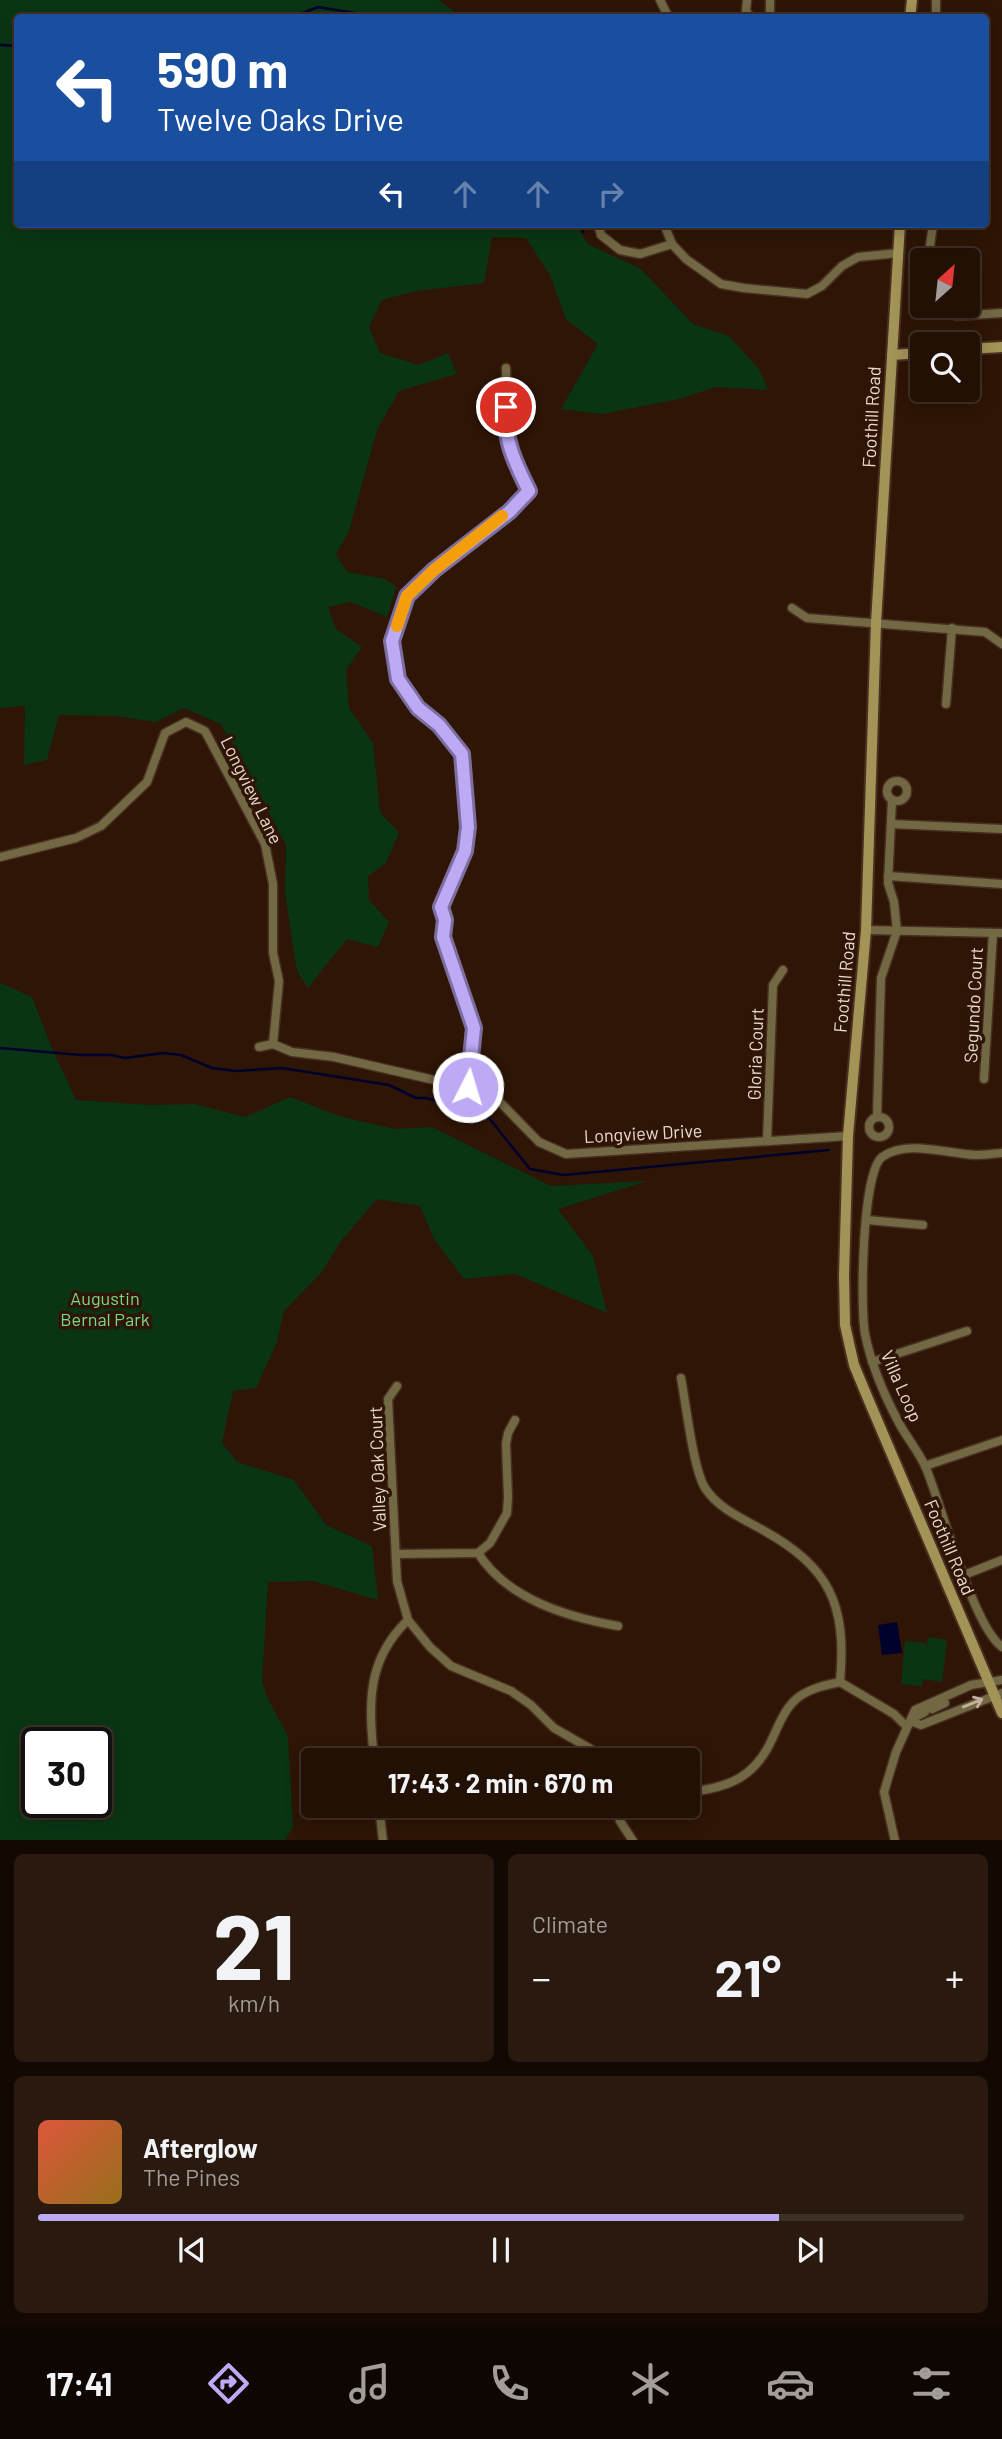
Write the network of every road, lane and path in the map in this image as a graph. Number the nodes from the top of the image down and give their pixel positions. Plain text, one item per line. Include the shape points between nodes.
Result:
1 (599, 228) edge
2 (666, 228) edge
3 (900, 228) edge
4 (932, 228) edge
5 (672, 244) junction
6 (930, 248) edge
7 (899, 253) junction
8 (1002, 313) edge
9 (980, 314) edge
10 (1002, 347) edge
11 (980, 348) edge
12 (910, 354) edge
13 (892, 355) junction
14 (506, 368) dead end
15 (792, 608) dead end
16 (876, 623) junction
17 (952, 628) junction
18 (1002, 644) edge
19 (946, 704) dead end
20 (892, 800) dead end
21 (891, 824) junction
22 (1002, 829) edge
23 (0, 857) edge
24 (888, 876) junction
25 (1002, 884) edge
26 (866, 930) junction
27 (897, 931) junction
28 (998, 933) edge
29 (783, 970) dead end
30 (274, 1044) junction
31 (259, 1047) dead end
32 (984, 1079) dead end
33 (468, 1087) junction
34 (877, 1117) dead end
35 (848, 1136) junction
36 (767, 1142) junction
37 (1002, 1153) edge
38 (867, 1220) junction
39 (923, 1225) dead end
40 (967, 1331) dead end
41 (872, 1363) junction
42 (681, 1378) dead end
43 (397, 1386) dead end
44 (515, 1420) dead end
45 (1002, 1440) edge
46 (925, 1466) junction
47 (478, 1553) junction
48 (396, 1554) junction
49 (1002, 1560) edge
50 (964, 1575) junction
51 (408, 1620) junction
52 (618, 1626) dead end
53 (1002, 1647) edge
54 (1002, 1681) edge
55 (840, 1682) junction
56 (990, 1684) junction
57 (999, 1694) edge
58 (944, 1700) junction
59 (950, 1712) junction
60 (1002, 1713) edge
61 (908, 1724) junction
62 (373, 1748) edge
63 (589, 1748) edge
64 (700, 1790) edge
65 (380, 1818) edge
66 (619, 1818) edge
67 (383, 1840) edge
68 (632, 1840) edge
69 (895, 1840) edge

1 - 5 street via 620,250 640,254
2 - 5 street
3 - 7 main road, Foothill Road
4 - 6 street
5 - 7 street via 721,284 807,294 858,257
7 - 13 main road, Foothill Road
8 - 9 street
10 - 11 main road
12 - 13 main road
13 - 16 main road, Foothill Road
14 - 33 street via 505,422 512,457 529,491 407,596 392,641 398,679 418,708 462,754 468,827 465,851 441,907 443,937 474,1028
15 - 16 street via 807,618
16 - 17 street
16 - 26 main road, Foothill Road
17 - 18 street via 985,632
17 - 19 street
20 - 21 street
21 - 22 street
21 - 24 street
23 - 30 street, Longview Lane via 76,838 101,826 147,782 165,733 186,722 205,731 265,844 273,884 273,953 279,981
24 - 25 street
24 - 27 street
26 - 27 street
26 - 35 main road, Foothill Road
27 - 28 street
27 - 34 street via 881,978
28 - 32 street, Segundo Court
29 - 36 street, Gloria Court via 773,985
30 - 31 street, Longview Drive
30 - 33 street, Longview Drive via 292,1052
33 - 36 street, Longview Drive via 491,1093 540,1142 566,1154
35 - 36 street, Longview Drive
35 - 56 main road, Foothill Road via 845,1325 855,1365
37 - 38 street, Villa Loop via 911,1149 884,1156 872,1171
38 - 39 street
38 - 41 street, Villa Loop via 861,1301
40 - 41 street
41 - 46 street, Villa Loop
42 - 55 street via 705,1487 729,1510 798,1551 824,1582 841,1620
43 - 48 street, Valley Oak Court via 388,1399
44 - 47 street via 506,1444 507,1513 490,1543
45 - 46 street
46 - 50 street, Villa Loop
47 - 48 street
47 - 52 street via 513,1589 578,1617
48 - 51 street, Valley Oak Court via 397,1581
49 - 50 street
50 - 53 street, Villa Loop via 976,1608
51 - 62 street via 393,1634 378,1664 369,1701
51 - 63 street via 452,1666 511,1691 554,1728
54 - 56 street
55 - 61 street
55 - 64 street via 816,1687 799,1697 748,1774
56 - 57 main road, Foothill Road
56 - 58 street via 971,1685
59 -> 57 street
57 - 60 main road, Foothill Road
58 - 59 street
58 - 61 street
58 - 61 street via 915,1710
59 - 61 street via 921,1725
61 - 69 street via 884,1792
65 - 67 street
66 - 68 street

